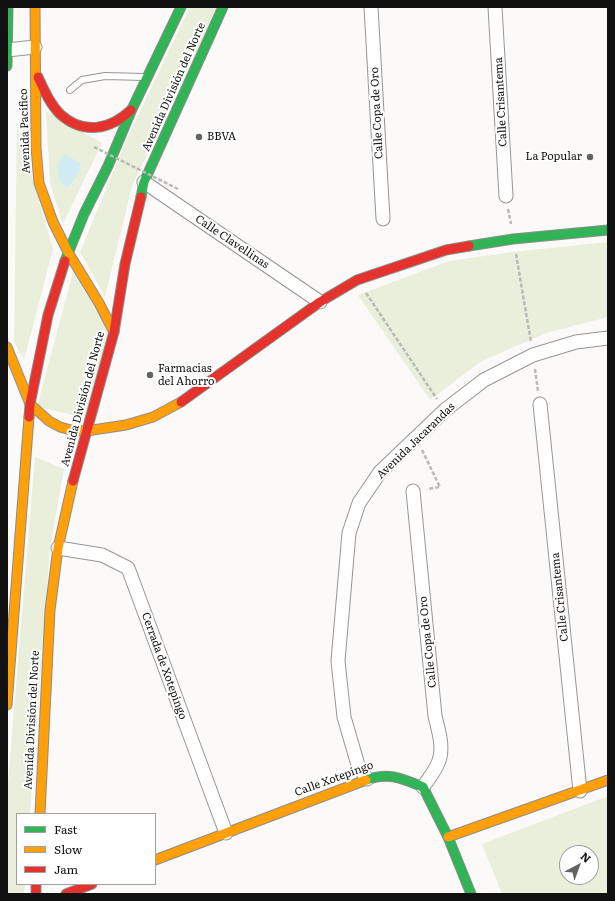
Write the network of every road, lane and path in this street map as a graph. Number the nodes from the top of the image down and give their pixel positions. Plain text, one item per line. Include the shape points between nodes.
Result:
1 (8, 7) edge
2 (35, 7) edge
3 (181, 7) edge
4 (223, 7) edge
5 (371, 7) edge
6 (495, 7) edge
7 (34, 47) junction
8 (7, 50) edge
9 (7, 66) edge
10 (35, 70) junction
11 (147, 77) junction
12 (70, 90) dead end
13 (132, 109) junction
14 (94, 147) dead end
15 (144, 182) junction
16 (178, 189) dead end
17 (506, 196) joint
18 (383, 219) dead end
19 (608, 230) edge
20 (513, 239) junction
21 (68, 252) junction
22 (357, 280) junction
23 (320, 302) junction
24 (114, 332) junction
25 (608, 338) edge
26 (7, 348) edge
27 (533, 355) junction
28 (30, 404) junction
29 (540, 404) joint
30 (445, 410) junction
31 (86, 430) junction
32 (416, 437) junction
33 (413, 491) joint
34 (22, 530) junction
35 (58, 548) junction
36 (10, 558) dead end
37 (7, 705) edge
38 (367, 779) junction
39 (608, 780) edge
40 (423, 787) junction
41 (580, 791) junction
42 (40, 813) edge
43 (226, 833) junction
44 (448, 837) junction
45 (156, 860) edge
46 (89, 885) edge
47 (66, 894) edge
48 (471, 894) edge

1 - 8 main road
2 - 7 main road, Avenida Pacífico
3 - 11 main road
4 - 15 main road, Avenida División del Norte
5 - 18 street, Calle Copa de Oro
6 - 17 street, Calle Crisantema
7 - 8 street
7 - 10 main road, Avenida Pacífico
8 - 9 main road
10 - 13 main road via 53,105 59,113 75,124 84,127 106,127 125,118
10 - 21 main road, Avenida Pacífico via 39,183 53,222
11 - 12 lane via 97,77 82,80
11 - 13 main road
13 - 21 main road
14 - 16 path, bridge
15 - 23 street, Calle Clavellinas
15 - 24 main road, Avenida División del Norte via 125,264
17 - 20 path
19 - 20 main road
20 - 22 main road via 446,250
20 - 27 path
21 - 24 main road, Avenida Pacífico
21 - 28 main road via 48,315
22 - 23 main road
22 - 30 path
23 - 31 main road via 180,403 153,417 126,425
24 - 31 main road, Avenida División del Norte
25 - 27 street, Avenida Jacarandas via 576,342
26 - 28 main road
27 - 29 path
27 - 30 street, Avenida Jacarandas via 484,380
28 - 31 main road via 60,427
28 - 34 main road
29 - 41 street, Calle Crisantema
30 - 32 street, Avenida Jacarandas
31 - 35 main road, Avenida División del Norte
32 - 33 path via 440,487
32 - 38 street, Avenida Jacarandas via 380,472 359,503 349,533 338,661 344,717 358,765
33 - 40 street, Calle Copa de Oro via 435,716 441,740 440,757
34 - 36 main road
34 - 37 main road
35 - 42 main road, Avenida División del Norte via 50,610
35 - 43 street, Cerrada de Xotepingo via 102,555 128,568
38 - 40 main road, Calle Xotepingo via 378,775 394,775
38 - 43 main road, Calle Xotepingo
39 - 41 main road
40 - 44 main road
41 - 44 main road
43 - 45 main road, Calle Xotepingo
44 - 48 main road
46 - 47 main road

